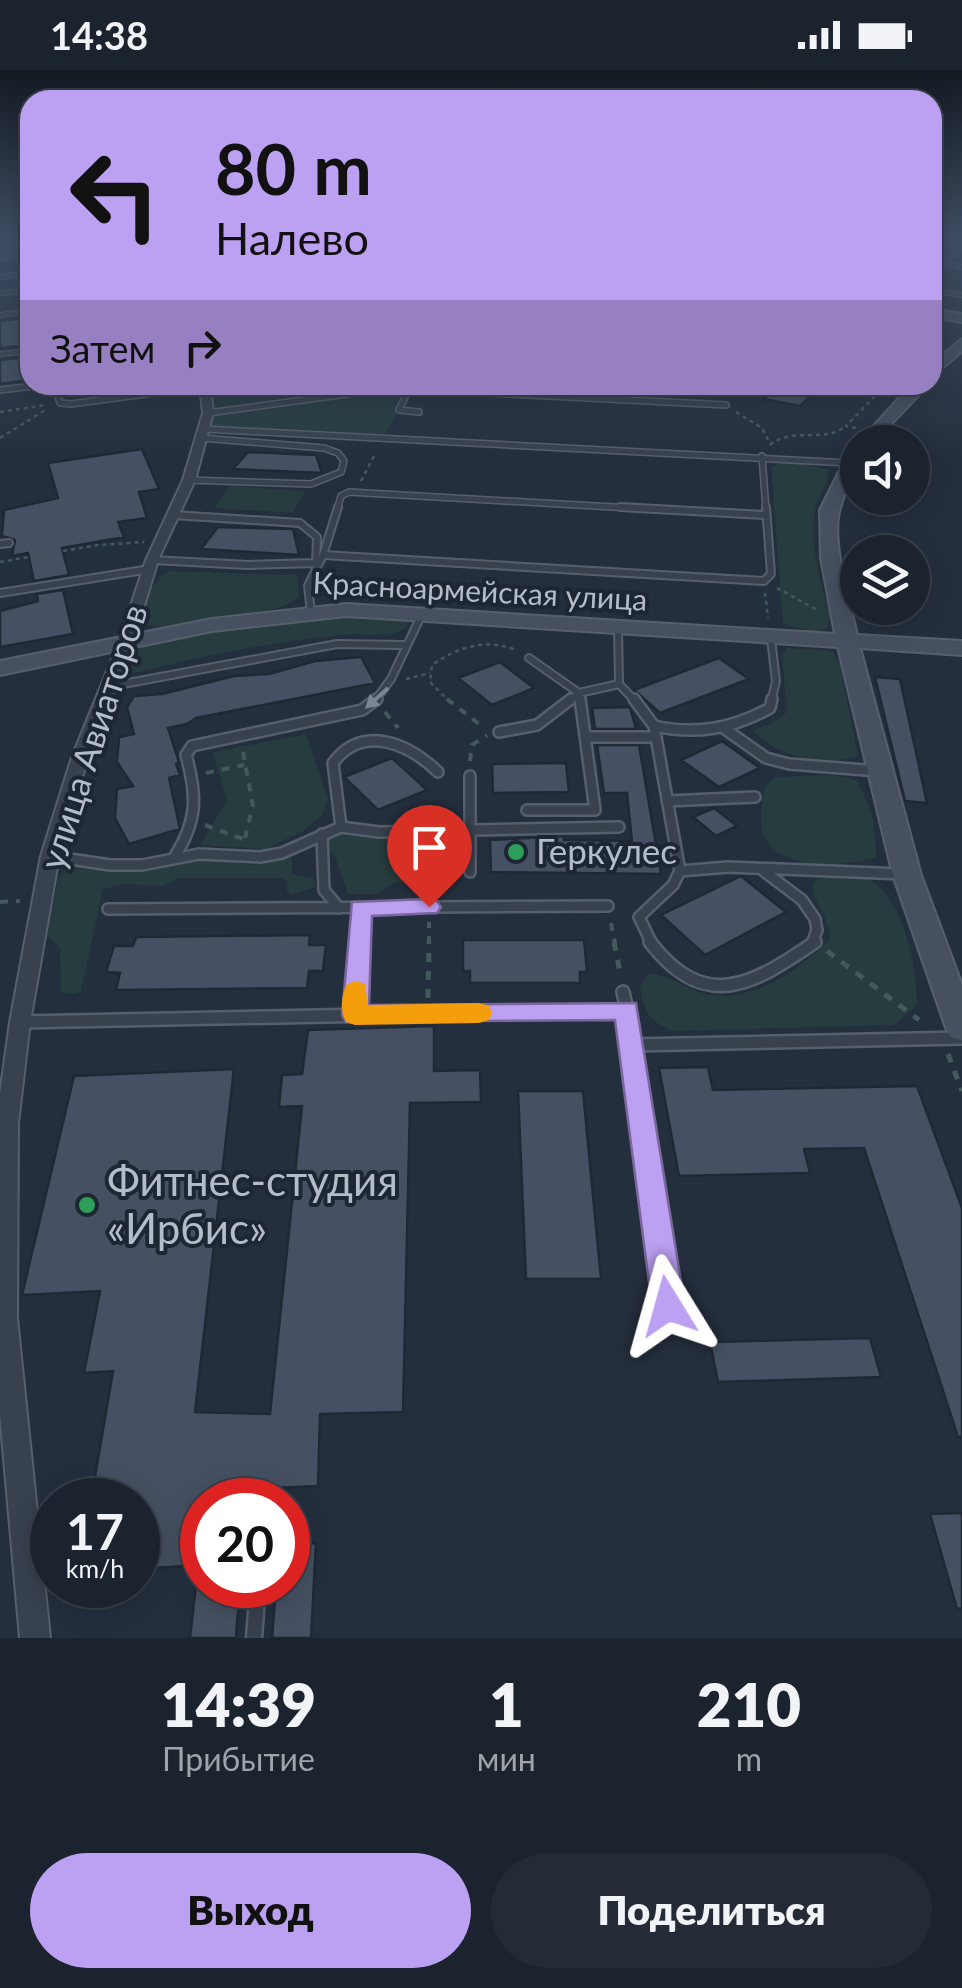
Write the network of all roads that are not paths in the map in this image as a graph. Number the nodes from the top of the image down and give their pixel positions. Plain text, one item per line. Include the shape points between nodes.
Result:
1 (962, 343) edge
2 (942, 362) edge
3 (58, 395) edge
4 (123, 395) edge
5 (205, 395) edge
6 (337, 395) edge
7 (404, 395) edge
8 (528, 395) edge
9 (627, 395) edge
10 (910, 395) edge
11 (333, 396) joint
12 (548, 396) joint
13 (628, 400) junction
14 (726, 405) road end
15 (420, 412) dead end
16 (881, 425) edge
17 (205, 427) junction
18 (762, 456) junction
19 (840, 458) edge
20 (188, 480) junction
21 (840, 487) edge
22 (765, 514) junction
23 (174, 515) junction
24 (323, 555) junction
25 (151, 564) junction
26 (316, 564) junction
27 (0, 593) edge
28 (311, 612) junction
29 (422, 614) junction
30 (618, 628) junction
31 (771, 636) junction
32 (850, 641) junction
33 (126, 642) junction
34 (403, 645) junction
35 (962, 648) edge
36 (529, 658) road end
37 (0, 668) edge
38 (619, 684) junction
39 (107, 687) junction
40 (579, 694) junction
41 (724, 729) junction
42 (498, 732) road end
43 (655, 732) junction
44 (586, 737) junction
45 (881, 771) junction
46 (438, 772) dead end
47 (470, 776) road end
48 (755, 798) dead end
49 (667, 801) junction
50 (527, 810) dead end
51 (342, 827) junction
52 (619, 827) dead end
53 (470, 828) junction
54 (322, 834) junction
55 (50, 856) junction
56 (175, 856) junction
57 (761, 869) junction
58 (680, 871) junction
59 (470, 872) dead end
60 (907, 874) junction
61 (608, 906) road end
62 (339, 908) junction
63 (361, 908) junction
64 (108, 909) dead end
65 (623, 992) road end
66 (626, 1010) junction
67 (355, 1015) junction
68 (20, 1022) junction
69 (952, 1032) edge
70 (962, 1038) edge
71 (632, 1045) junction
72 (668, 1306) dead end
73 (256, 1608) edge
74 (35, 1638) edge
75 (254, 1638) edge

1 - 2 street
3 - 4 lane via 60,402
5 - 17 street, улица Авиаторов
6 - 11 lane
7 - 15 lane via 399,410
8 - 12 lane
9 - 13 lane
10 - 16 street
11 - 17 lane
12 - 13 lane
13 - 14 lane
17 - 18 lane
17 - 20 street, улица Авиаторов
17 - 20 lane via 324,448 344,461 341,472 311,484
18 - 19 lane
18 - 22 lane
20 - 23 street, улица Авиаторов
21 - 32 street via 830,510 830,558
22 - 24 lane via 349,492 335,510
22 - 24 lane via 770,574 764,581
23 - 25 street, улица Авиаторов
23 - 26 lane via 300,523 316,536
24 - 26 lane
25 - 26 lane
25 - 27 lane
25 - 33 street, улица Авиаторов
26 - 28 lane via 308,586
28 - 29 street, Красноармейская улица
28 - 33 street, Красноармейская улица
29 - 30 street, Красноармейская улица
29 - 34 lane
30 - 31 street, Красноармейская улица
30 - 38 lane
31 - 32 street, Красноармейская улица
31 - 41 lane via 776,681 770,708
32 - 35 street, Красноармейская улица
32 - 45 street
33 - 37 street, Красноармейская улица
33 - 39 street, улица Авиаторов
34 - 39 lane via 338,644
34 -> 56 lane via 391,682 362,710 192,746 186,755 199,809
36 - 40 lane
38 - 40 lane
38 - 43 lane via 650,716
39 - 55 street, улица Авиаторов
40 - 42 lane via 537,725
40 - 44 lane
41 - 43 lane
41 - 45 lane via 766,758
43 - 44 lane
43 - 49 lane
44 - 50 lane via 595,810
45 - 60 street
46 - 51 lane via 413,748 384,739 339,753 332,764
47 - 53 lane
48 - 49 lane
49 - 58 lane
51 - 53 lane
51 - 54 lane
52 - 53 lane
53 - 59 lane
54 - 56 lane via 282,853
54 - 62 lane via 324,890
55 - 56 lane via 110,865
55 - 68 street, улица Авиаторов
57 - 58 lane
57 - 58 lane via 812,910 819,931 815,942 753,982 716,990 678,972 646,941 640,917 648,903 667,894
57 - 60 lane
60 - 69 street
61 - 63 lane
62 - 63 lane
62 - 64 lane
63 - 67 lane
65 - 66 lane
66 - 67 lane
66 - 71 lane
67 - 68 lane
68 - 74 street, улица Авиаторов via 7,1123 4,1318
69 - 70 lane
69 - 71 lane
71 - 72 lane
73 - 75 lane

